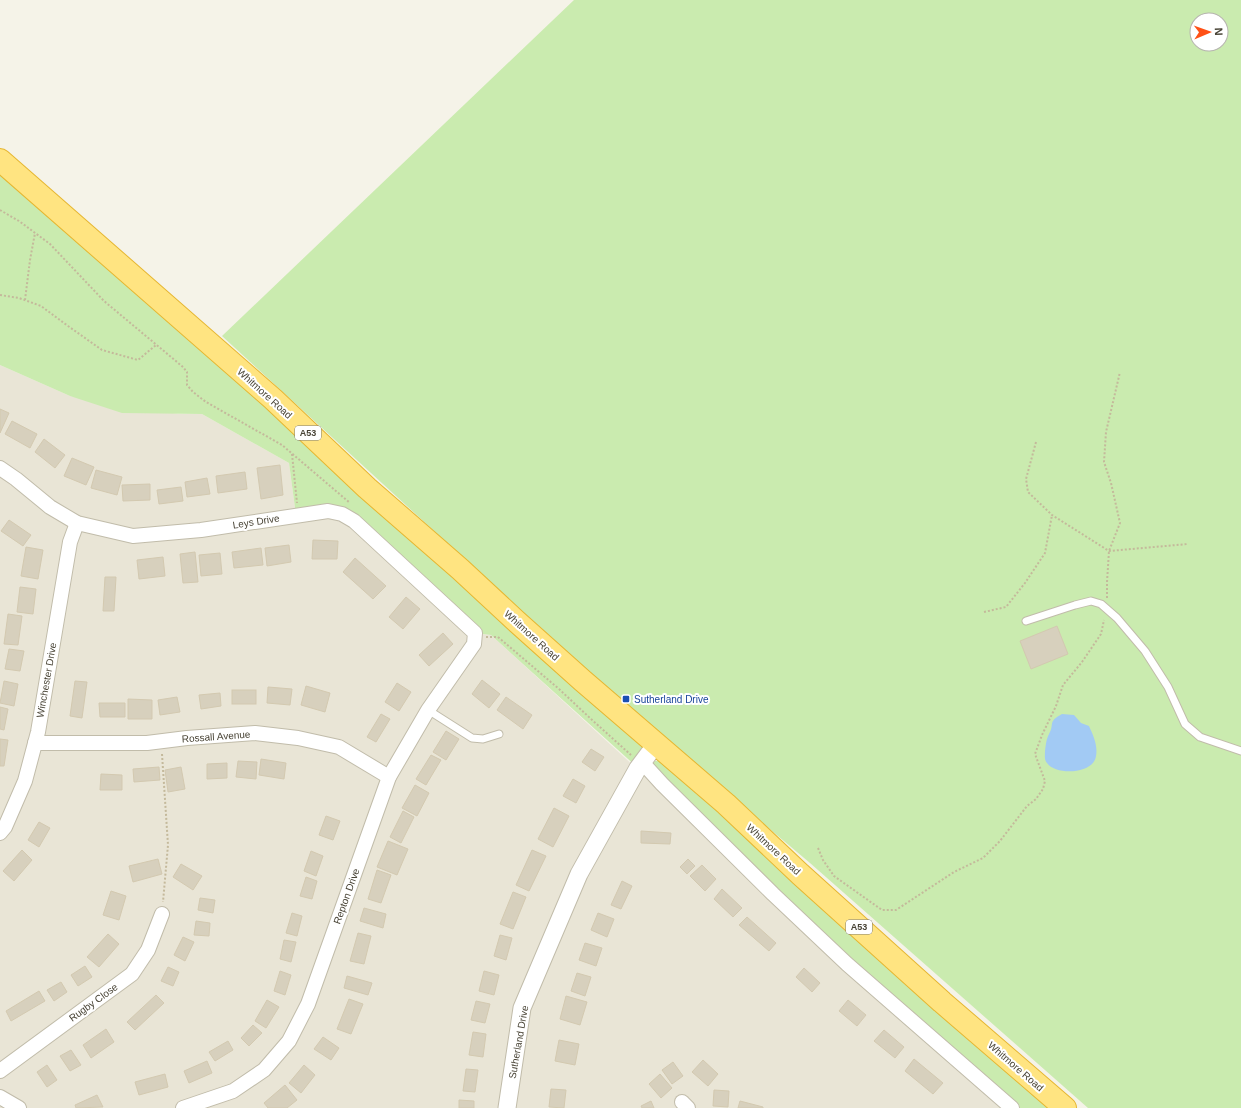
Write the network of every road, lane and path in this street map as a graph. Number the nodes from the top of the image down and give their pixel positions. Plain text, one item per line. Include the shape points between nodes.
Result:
1 (0, 160) edge
2 (0, 210) edge
3 (35, 233) junction
4 (0, 295) edge
5 (25, 300) junction
6 (156, 345) junction
7 (1120, 372) dead end
8 (1036, 442) dead end
9 (292, 454) junction
10 (0, 468) edge
11 (298, 514) junction
12 (1052, 515) junction
13 (352, 520) junction
14 (77, 523) junction
15 (1188, 544) dead end
16 (1109, 551) junction
17 (1107, 610) junction
18 (984, 612) dead end
19 (1026, 621) dead end
20 (474, 640) junction
21 (428, 710) junction
22 (499, 734) dead end
23 (162, 741) junction
24 (35, 743) junction
25 (656, 744) junction
26 (1241, 750) edge
27 (642, 762) junction
28 (389, 777) junction
29 (0, 833) edge
30 (818, 848) dead end
31 (162, 914) joint
32 (0, 1071) edge
33 (0, 1097) edge
34 (19, 1108) edge
35 (183, 1108) edge
36 (508, 1108) edge
37 (1012, 1108) edge
38 (1065, 1108) edge

1 - 25 highway, Whitmore Road / A53 via 273,399 367,488
2 - 3 path
3 - 5 path
3 - 6 path via 50,244 104,301
4 - 5 path
5 - 6 path via 40,306 102,350 138,360
6 - 9 path via 187,372 188,385 193,392 282,445
7 - 16 path via 1106,432 1104,462 1120,523
8 - 12 path via 1026,478 1028,492
9 - 11 path
9 - 13 path via 355,507
10 - 14 street, Leys Drive via 50,507
11 - 13 street, Leys Drive via 328,511 342,514
11 - 14 street, Leys Drive via 201,530 133,536
12 - 16 path
12 - 18 path via 1045,553 1025,583 1006,607
13 - 20 street, Leys Drive via 475,633
14 - 24 street, Winchester Drive via 70,542
15 - 16 path
16 - 17 path
17 - 19 lane via 1101,604 1091,601
17 - 26 lane via 1117,618 1144,651 1168,687 1185,724 1200,737
17 - 30 path via 1101,634 1063,685 1035,754 1045,781 1043,790 983,858 954,872 896,910 882,910 834,876
20 - 21 street, Repton Drive
20 - 27 path via 498,637 627,752
21 - 22 lane via 472,738 484,740
21 - 28 street, Repton Drive
23 - 24 street, Rossall Avenue
23 - 28 street, Rossall Avenue via 255,733 298,738 339,747
23 - 31 path via 168,845
24 - 29 street, Winchester Drive via 25,781
25 - 27 street, Sutherland Drive
25 - 38 highway, Whitmore Road / A53 via 726,804 942,1002
27 - 36 street, Sutherland Drive via 579,874 522,1008
27 - 37 street via 773,894 847,964
28 - 35 street, Repton Drive via 308,1004 289,1041 264,1070 233,1091
31 - 32 street, Rugby Close via 148,950 132,974
33 - 34 street

